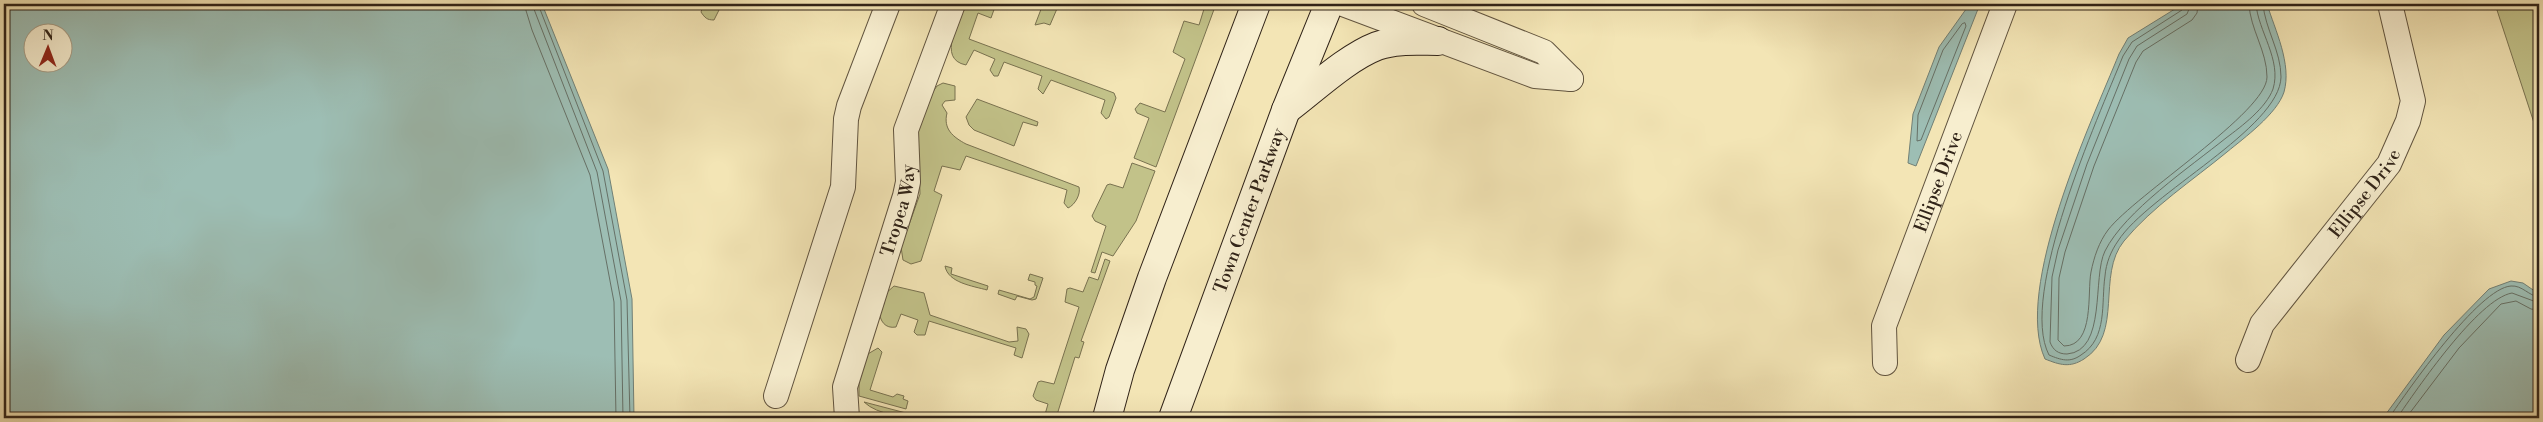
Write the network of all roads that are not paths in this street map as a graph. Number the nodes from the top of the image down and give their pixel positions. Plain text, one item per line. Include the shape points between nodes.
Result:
1 (888, 4) edge
2 (954, 4) edge
3 (1256, 4) edge
4 (1329, 4) edge
5 (1343, 4) edge
6 (1424, 4) edge
7 (2005, 4) edge
8 (2390, 4) edge
9 (1438, 40) junction
10 (1286, 110) junction
11 (2248, 360) dead end
12 (1885, 363) dead end
13 (776, 396) dead end
14 (847, 418) edge
15 (1107, 418) edge
16 (1173, 418) edge

1 - 13 street via 849,106 843,187
2 - 14 street, Tropea Way via 906,130 908,182 845,387
3 - 15 main road via 1152,278
4 - 10 main road, Town Center Parkway
5 - 9 street
6 - 9 street via 1544,52 1571,79 1535,76
7 - 12 street, Ellipse Drive via 1884,326
8 - 11 street, Ellipse Drive via 2413,101 2408,121 2390,164 2262,324
9 - 10 main road via 1377,46
10 - 16 main road, Town Center Parkway

